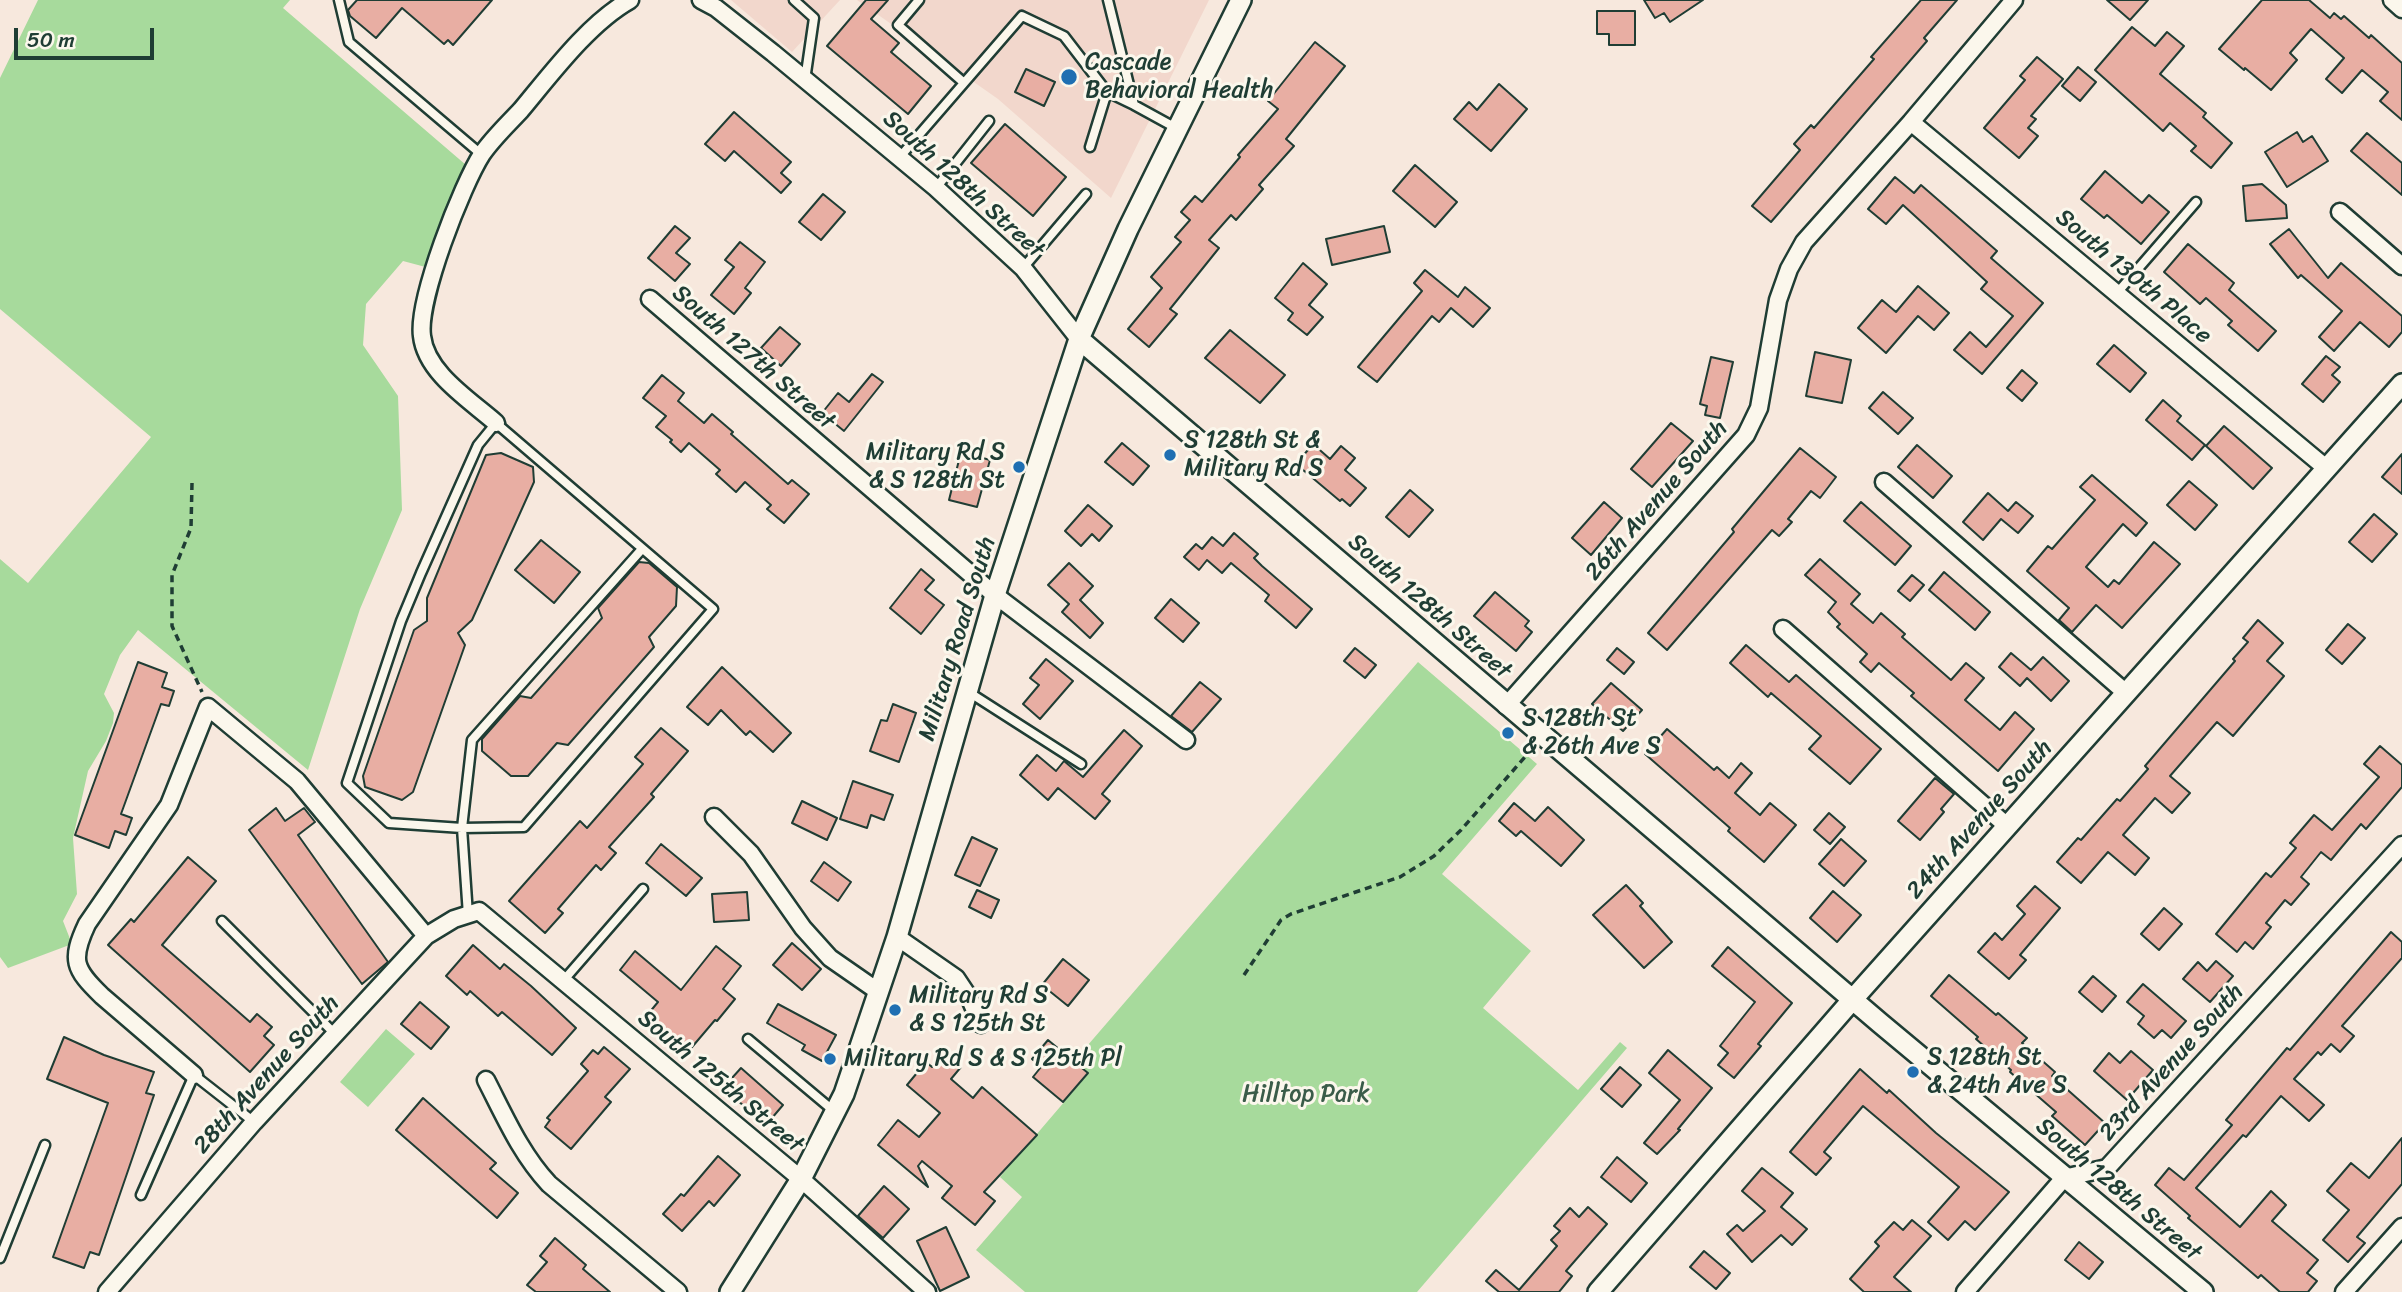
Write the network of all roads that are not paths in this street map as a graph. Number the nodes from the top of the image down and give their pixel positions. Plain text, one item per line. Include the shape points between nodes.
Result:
1 (339, 0) edge
2 (629, 0) edge
3 (701, 0) edge
4 (793, 0) edge
5 (919, 0) edge
6 (1108, 0) edge
7 (1241, 0) edge
8 (2014, 0) edge
9 (2392, 0) edge
10 (2402, 9) edge
11 (805, 80) junction
12 (964, 82) junction
13 (1107, 92) junction
14 (1134, 104) junction
15 (989, 121) dead end
16 (1911, 122) junction
17 (1176, 128) junction
18 (1090, 147) dead end
19 (482, 155) junction
20 (898, 158) junction
21 (936, 188) junction
22 (1086, 194) dead end
23 (2196, 202) dead end
24 (2340, 212) dead end
25 (2402, 266) edge
26 (1023, 268) junction
27 (2117, 293) junction
28 (650, 299) dead end
29 (1079, 339) junction
30 (2402, 384) edge
31 (496, 423) junction
32 (2326, 468) junction
33 (1884, 482) dead end
34 (642, 549) junction
35 (995, 595) junction
36 (1783, 629) dead end
37 (967, 691) junction
38 (2126, 693) junction
39 (1506, 706) junction
40 (1186, 740) dead end
41 (1081, 764) dead end
42 (714, 817) dead end
43 (2007, 826) junction
44 (463, 828) junction
45 (2402, 845) edge
46 (643, 889) dead end
47 (473, 913) junction
48 (222, 921) dead end
49 (426, 936) junction
50 (897, 937) junction
51 (563, 981) junction
52 (879, 992) junction
53 (1853, 999) junction
54 (981, 1024) dead end
55 (334, 1033) junction
56 (748, 1039) dead end
57 (194, 1075) junction
58 (486, 1080) dead end
59 (835, 1112) junction
60 (254, 1122) junction
61 (45, 1145) dead end
62 (2064, 1178) junction
63 (801, 1179) junction
64 (141, 1195) dead end
65 (2402, 1227) edge
66 (0, 1258) edge
67 (107, 1292) edge
68 (678, 1292) edge
69 (730, 1292) edge
70 (927, 1292) edge
71 (1598, 1292) edge
72 (1965, 1292) edge
73 (2203, 1292) edge
74 (2344, 1292) edge

1 - 19 lane via 349,43
2 - 19 street via 568,54
3 - 11 street, South 128th Street
4 - 11 lane via 814,18
5 - 12 lane via 898,25
6 - 14 lane
7 - 17 street, Military Road South
8 - 16 street, 26th Avenue South
9 - 10 street
11 - 20 street, South 128th Street
12 - 13 lane via 1022,16 1064,36
12 - 20 lane
13 - 14 lane
13 - 18 lane
14 - 17 lane
15 - 21 lane
16 - 27 street, South 130th Place
16 - 39 street, 26th Avenue South via 1804,242 1789,269 1759,408 1746,435
17 - 29 street, Military Road South
19 - 31 street via 450,222 425,301 421,335 429,359
20 - 21 street, South 128th Street
21 - 26 street, South 128th Street
22 - 26 lane
23 - 27 lane
24 - 25 street
26 - 29 street, South 128th Street
27 - 32 street, South 130th Place
28 - 35 street, South 127th Street
29 - 35 street, Military Road South
29 - 39 street, South 128th Street
30 - 32 street, 24th Avenue South
31 - 34 lane
31 - 44 lane via 478,445 411,597 347,783 389,823
32 - 38 street, 24th Avenue South
33 - 38 street
34 - 44 lane via 472,740
34 - 44 lane via 713,609 524,827
35 - 37 street, Military Road South
35 - 40 street, South 127th Street
36 - 43 street
37 - 41 lane
37 - 50 street, Military Road South
38 - 43 street, 24th Avenue South
39 - 53 street, South 128th Street
42 - 52 street via 751,854 830,958
43 - 53 street, 24th Avenue South
44 - 47 lane
45 - 62 street, 23rd Avenue South via 2107,1168
46 - 51 lane
47 - 49 street, 28th Avenue South
47 - 51 street, South 125th Street
48 - 55 lane
49 - 55 street, 28th Avenue South
49 - 57 street via 297,781 208,706 169,805 87,924 78,942 76,963 88,983
50 - 52 street, Military Road South
50 - 54 street via 956,978
51 - 63 street, South 125th Street
52 - 59 street, Military Road South
53 - 62 street, South 128th Street
53 - 71 street, 24th Avenue South
55 - 60 street, 28th Avenue South
56 - 59 lane
57 - 60 lane
57 - 64 lane
58 - 68 street via 536,1170
59 - 63 street, Military Road South
60 - 67 street, 28th Avenue South
61 - 66 lane
62 - 72 street
62 - 73 street, South 128th Street
63 - 69 street, Military Road South
63 - 70 street, South 125th Street
65 - 74 street

